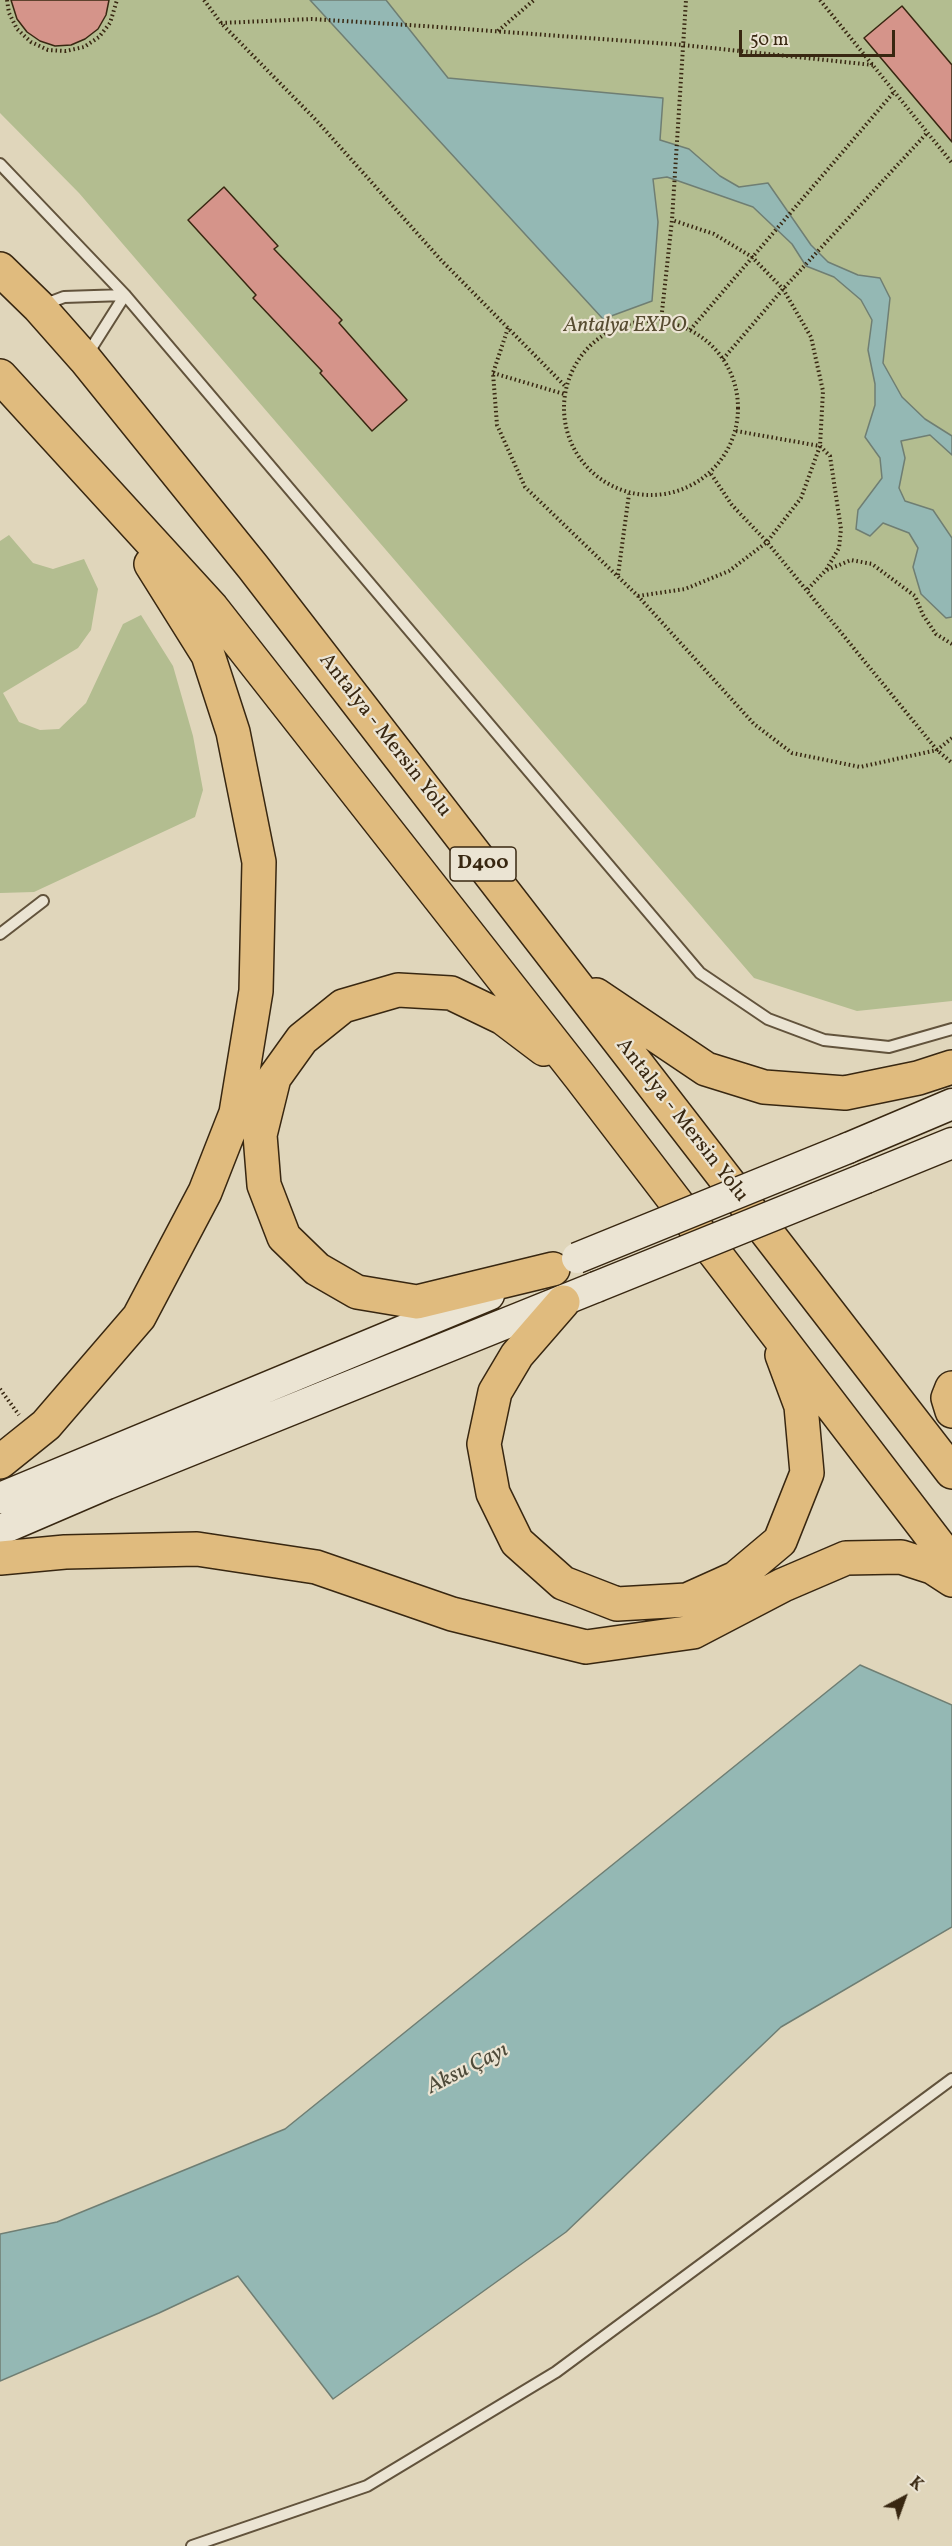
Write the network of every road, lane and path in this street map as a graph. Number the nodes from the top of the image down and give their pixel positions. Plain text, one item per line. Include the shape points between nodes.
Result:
1 (7, 0) edge
2 (117, 0) edge
3 (204, 0) edge
4 (534, 0) edge
5 (686, 0) edge
6 (820, 0) edge
7 (221, 23) junction
8 (498, 32) junction
9 (683, 45) junction
10 (873, 65) junction
11 (894, 92) junction
12 (927, 133) junction
13 (952, 163) edge
14 (0, 164) edge
15 (672, 220) junction
16 (752, 257) junction
17 (0, 269) edge
18 (783, 289) junction
19 (125, 295) junction
20 (39, 307) junction
21 (661, 321) junction
22 (508, 328) junction
23 (690, 330) junction
24 (85, 359) junction
25 (723, 359) junction
26 (493, 373) junction
27 (1, 380) edge
28 (566, 387) junction
29 (564, 394) junction
30 (736, 431) junction
31 (820, 446) junction
32 (88, 470) junction
33 (711, 473) junction
34 (629, 494) junction
35 (767, 542) junction
36 (826, 570) junction
37 (618, 576) junction
38 (806, 591) junction
39 (638, 596) junction
40 (952, 644) edge
41 (952, 738) edge
42 (937, 750) junction
43 (952, 763) edge
44 (42, 901) dead end
45 (0, 934) edge
46 (570, 978) junction
47 (952, 1029) edge
48 (952, 1067) edge
49 (582, 1078) junction
50 (952, 1104) edge
51 (952, 1143) edge
52 (565, 1263) junction
53 (563, 1302) junction
54 (770, 1322) junction
55 (952, 1388) edge
56 (952, 1411) edge
57 (0, 1462) edge
58 (952, 1472) edge
59 (0, 1498) edge
60 (0, 1530) edge
61 (0, 1557) edge
62 (952, 1563) edge
63 (952, 1580) edge
64 (952, 2079) edge
65 (192, 2546) edge

1 - 2 path via 18,30 31,42 48,50 66,51 84,47 99,37 111,23
3 - 7 path
4 - 8 path
5 - 9 path
6 - 10 path
7 - 8 path via 311,19
7 - 22 path
8 - 9 path
9 - 10 path
9 - 15 path
10 - 11 path
11 - 12 path
11 - 16 path
12 - 13 path
12 - 18 path
14 - 19 lane
15 - 16 path via 714,234
15 - 21 path
16 - 18 path
16 - 23 path
17 - 20 highway, Antalya - Mersin Yolu / D400
18 - 25 path
18 - 31 path via 811,337 823,391
19 - 20 lane via 64,297
19 - 24 lane
19 - 47 lane via 700,973 768,1019 824,1040 889,1047
20 - 24 highway, Antalya - Mersin Yolu / D400
21 - 23 path
21 - 28 path via 634,322 609,331 587,347 572,369
22 - 26 path
22 - 28 path
23 - 25 path via 709,342
24 - 46 highway, Antalya - Mersin Yolu / D400 via 254,567
25 - 30 path via 739,406
26 - 29 path
26 - 37 path via 497,425 525,487
27 - 32 highway, D400
28 - 29 path
29 - 34 path via 563,420 585,467 605,484
30 - 31 path
30 - 33 path via 726,454
31 - 35 path via 801,498
31 - 36 path via 830,456 841,529 838,548
32 - 49 highway, D400 via 212,608
32 - 57 highway via 208,655 226,710 259,862 256,991 236,1113 205,1192 139,1317 46,1425
33 - 34 path via 686,489 658,496
33 - 35 path via 732,504
34 - 37 path
35 - 38 path
35 - 39 path via 729,571 685,589
36 - 38 path
36 - 40 path via 851,560 872,564 915,596 936,634
37 - 39 path
38 - 42 path
39 - 42 path via 754,724 792,753 860,767
41 - 42 path
42 - 43 path
44 - 45 lane
46 - 48 highway via 706,1069 764,1088 845,1093
46 - 58 highway, Antalya - Mersin Yolu / D400
49 - 52 highway via 503,1018 451,993 398,990 343,1006 302,1039 274,1078 260,1135 264,1185 284,1237 317,1269 357,1292 417,1302
49 - 54 highway, D400
50 - 52 main road, bridge
51 - 53 main road, bridge
52 - 59 main road
53 - 54 highway via 517,1355 495,1392 484,1444 493,1493 517,1542 562,1583 617,1604 687,1600 736,1578 780,1541 807,1473 801,1406
53 - 60 main road
54 - 62 highway, D400
55 - 56 highway via 948,1398
61 - 63 highway via 197,1549 316,1567 452,1614 586,1647 693,1632 783,1585 846,1558 902,1557 932,1567
64 - 65 lane via 556,2372 367,2486

